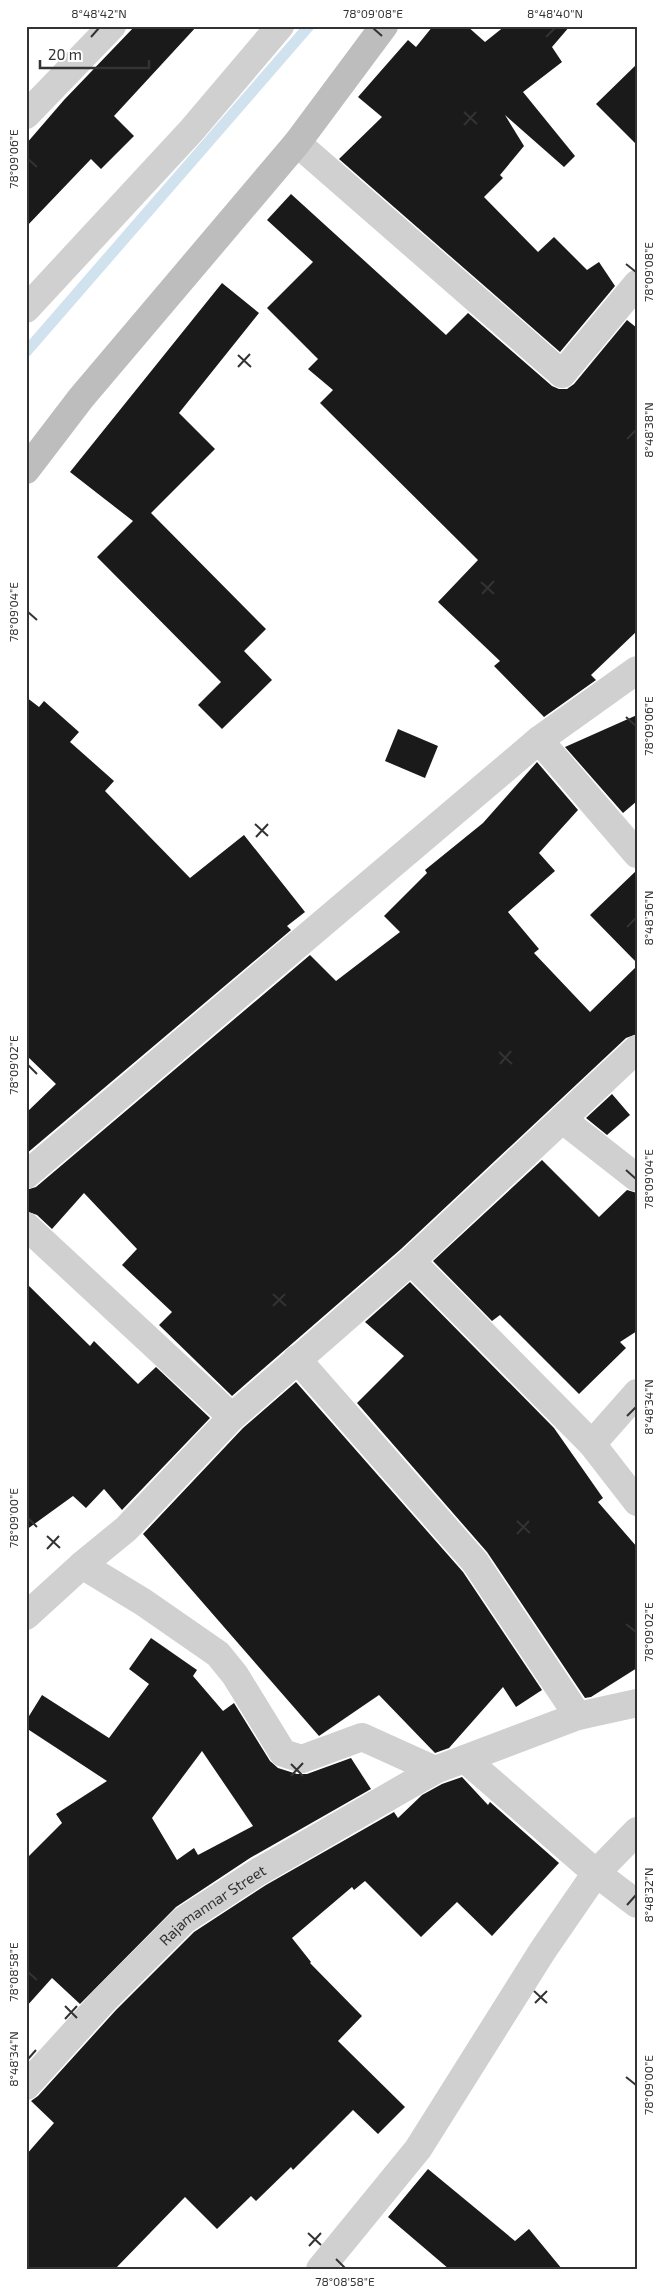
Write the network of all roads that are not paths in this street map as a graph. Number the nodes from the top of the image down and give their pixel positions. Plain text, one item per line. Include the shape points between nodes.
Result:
1 (112, 26) edge
2 (280, 26) edge
3 (384, 26) edge
4 (26, 116) edge
5 (297, 143) junction
6 (637, 284) edge
7 (26, 309) edge
8 (26, 470) edge
9 (637, 670) edge
10 (539, 740) junction
11 (637, 854) edge
12 (637, 1049) edge
13 (563, 1120) junction
14 (26, 1175) edge
15 (637, 1178) edge
16 (26, 1226) edge
17 (411, 1261) junction
18 (297, 1358) junction
19 (637, 1392) edge
20 (232, 1417) junction
21 (592, 1444) junction
22 (637, 1502) edge
23 (82, 1565) junction
24 (26, 1616) edge
25 (637, 1703) edge
26 (578, 1716) junction
27 (465, 1759) junction
28 (435, 1770) junction
29 (637, 1831) edge
30 (596, 1873) junction
31 (637, 1904) edge
32 (26, 2086) edge
33 (320, 2269) edge

1 - 4 street
2 - 7 street via 191,131
3 - 5 street
5 - 6 street via 562,374
5 - 8 street via 81,398
9 - 10 street
10 - 11 street
10 - 14 street
12 - 13 street
13 - 15 street
13 - 17 street
16 - 20 street
17 - 18 street
17 - 21 street
18 - 20 street
18 - 26 street via 475,1562
19 - 21 street
20 - 23 street via 126,1529
21 - 22 street
23 - 24 street
23 - 28 street via 218,1654 235,1675 283,1753 302,1759 362,1736
25 - 26 street, Rajamannar Street
26 - 27 street, Rajamannar Street
27 - 28 street, Rajamannar Street
27 - 30 street
28 - 32 street, Rajamannar Street via 258,1872 184,1920 105,1999
29 - 30 street
30 - 31 street
30 - 33 street via 543,1950 418,2150

